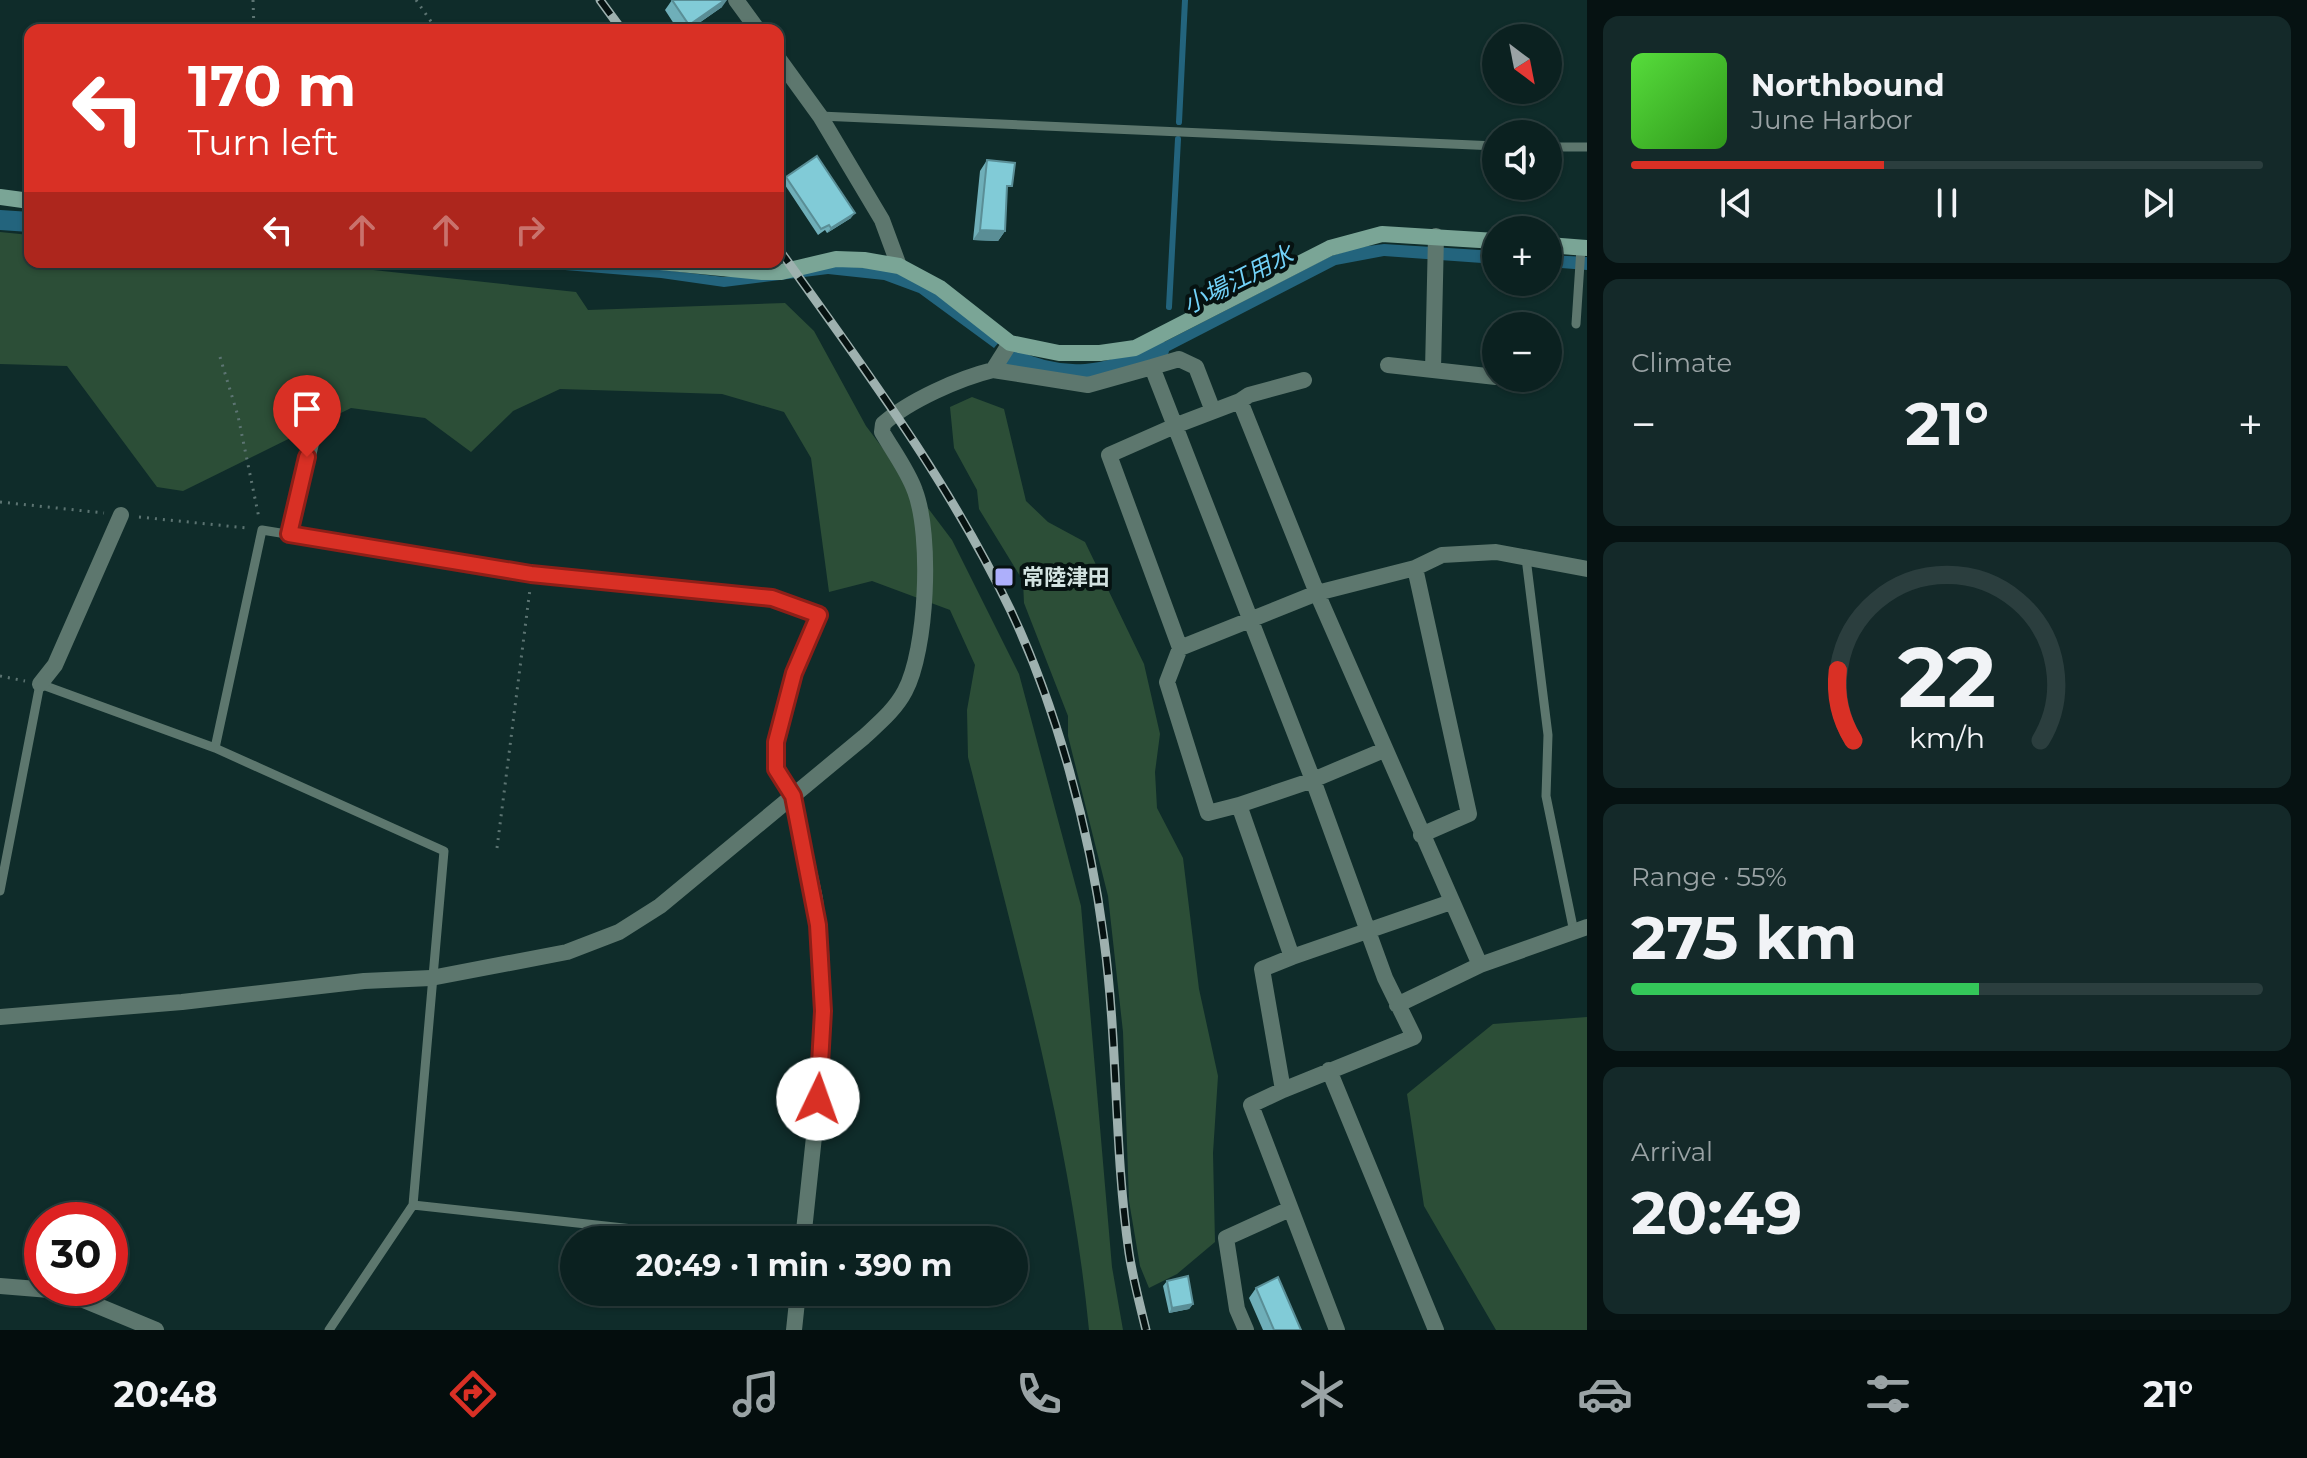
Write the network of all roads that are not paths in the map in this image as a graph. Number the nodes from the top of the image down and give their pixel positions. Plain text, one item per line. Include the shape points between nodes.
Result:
1 (736, 0) edge
2 (754, 24) edge
3 (784, 66) edge
4 (820, 116) junction
5 (1482, 145) edge
6 (1562, 147) edge
7 (1587, 147) edge
8 (0, 197) edge
9 (24, 200) edge
10 (1482, 243) edge
11 (1562, 247) edge
12 (1436, 248) junction
13 (1583, 251) edge
14 (899, 266) junction
15 (721, 268) edge
16 (1576, 324) dead end
17 (1010, 343) junction
18 (1388, 365) dead end
19 (1152, 367) junction
20 (993, 370) junction
21 (1433, 370) junction
22 (1482, 375) edge
23 (1304, 380) dead end
24 (1240, 401) junction
25 (320, 406) dead end
26 (1213, 411) junction
27 (1177, 425) junction
28 (121, 515) dead end
29 (289, 534) junction
30 (1526, 558) junction
31 (1415, 568) junction
32 (1587, 569) edge
33 (1317, 593) junction
34 (819, 615) joint
35 (1250, 620) junction
36 (1180, 648) junction
37 (40, 684) junction
38 (215, 748) junction
39 (1384, 750) junction
40 (1313, 780) junction
41 (793, 796) junction
42 (1239, 805) junction
43 (1421, 835) junction
44 (0, 891) edge
45 (1451, 902) junction
46 (1581, 930) edge
47 (1368, 932) junction
48 (1292, 957) junction
49 (1480, 965) junction
50 (431, 978) junction
51 (1397, 1005) junction
52 (0, 1017) edge
53 (1329, 1070) junction
54 (1283, 1090) junction
55 (413, 1205) junction
56 (1290, 1209) junction
57 (605, 1226) edge
58 (804, 1226) edge
59 (0, 1286) edge
60 (797, 1306) edge
61 (156, 1330) edge
62 (329, 1330) edge
63 (794, 1330) edge
64 (1246, 1330) edge
65 (1337, 1330) edge
66 (1436, 1330) edge

1 - 2 street
3 - 4 street
4 - 5 lane
4 - 14 street via 882,220
6 - 7 lane
8 - 9 street
10 - 12 street
11 - 13 street
12 - 17 street via 1382,234 1330,248 1135,348 1059,353
12 - 21 street
13 - 16 lane
14 - 15 street via 836,259 781,272
14 - 17 street via 940,288
17 - 20 street
18 - 21 street
19 - 20 street via 1088,385
19 - 26 street via 1179,359 1196,367
19 - 27 street
20 - 41 street via 894,413 883,424 882,432 915,490 925,531 915,667 890,713
21 - 22 street
23 - 24 street
24 - 26 street
24 - 33 street
25 - 29 street
26 - 27 street
27 - 35 street
27 - 36 street via 1109,455
28 - 37 street via 55,665
29 - 34 lane via 531,574 772,598
29 - 38 lane via 262,530
30 - 31 street via 1496,552 1442,555
30 - 32 street
30 - 46 lane via 1548,735 1546,796
31 - 33 street
31 - 43 street via 1469,814
33 - 35 street
33 - 39 street
34 - 41 street via 794,673 776,742 776,769
35 - 36 street
35 - 40 street
36 - 42 street via 1167,682 1208,813
37 - 38 lane
37 - 44 lane
38 - 50 lane via 444,851
39 - 40 street
39 - 43 street
40 - 42 street
40 - 47 street
41 - 50 street via 660,906 619,932 567,952
41 - 58 street via 815,899 823,1011
42 - 48 street
43 - 45 street
45 - 47 street
45 - 49 street
46 - 49 street
47 - 48 street
47 - 51 street
48 - 54 street via 1262,969
49 - 51 street
50 - 52 street
50 - 55 lane
51 - 53 street via 1414,1037
53 - 54 street
53 - 66 street
54 - 56 street via 1251,1105
55 - 57 lane
55 - 62 lane
56 - 64 street via 1226,1238 1237,1309
56 - 65 street
59 - 61 street via 62,1291
60 - 63 street

